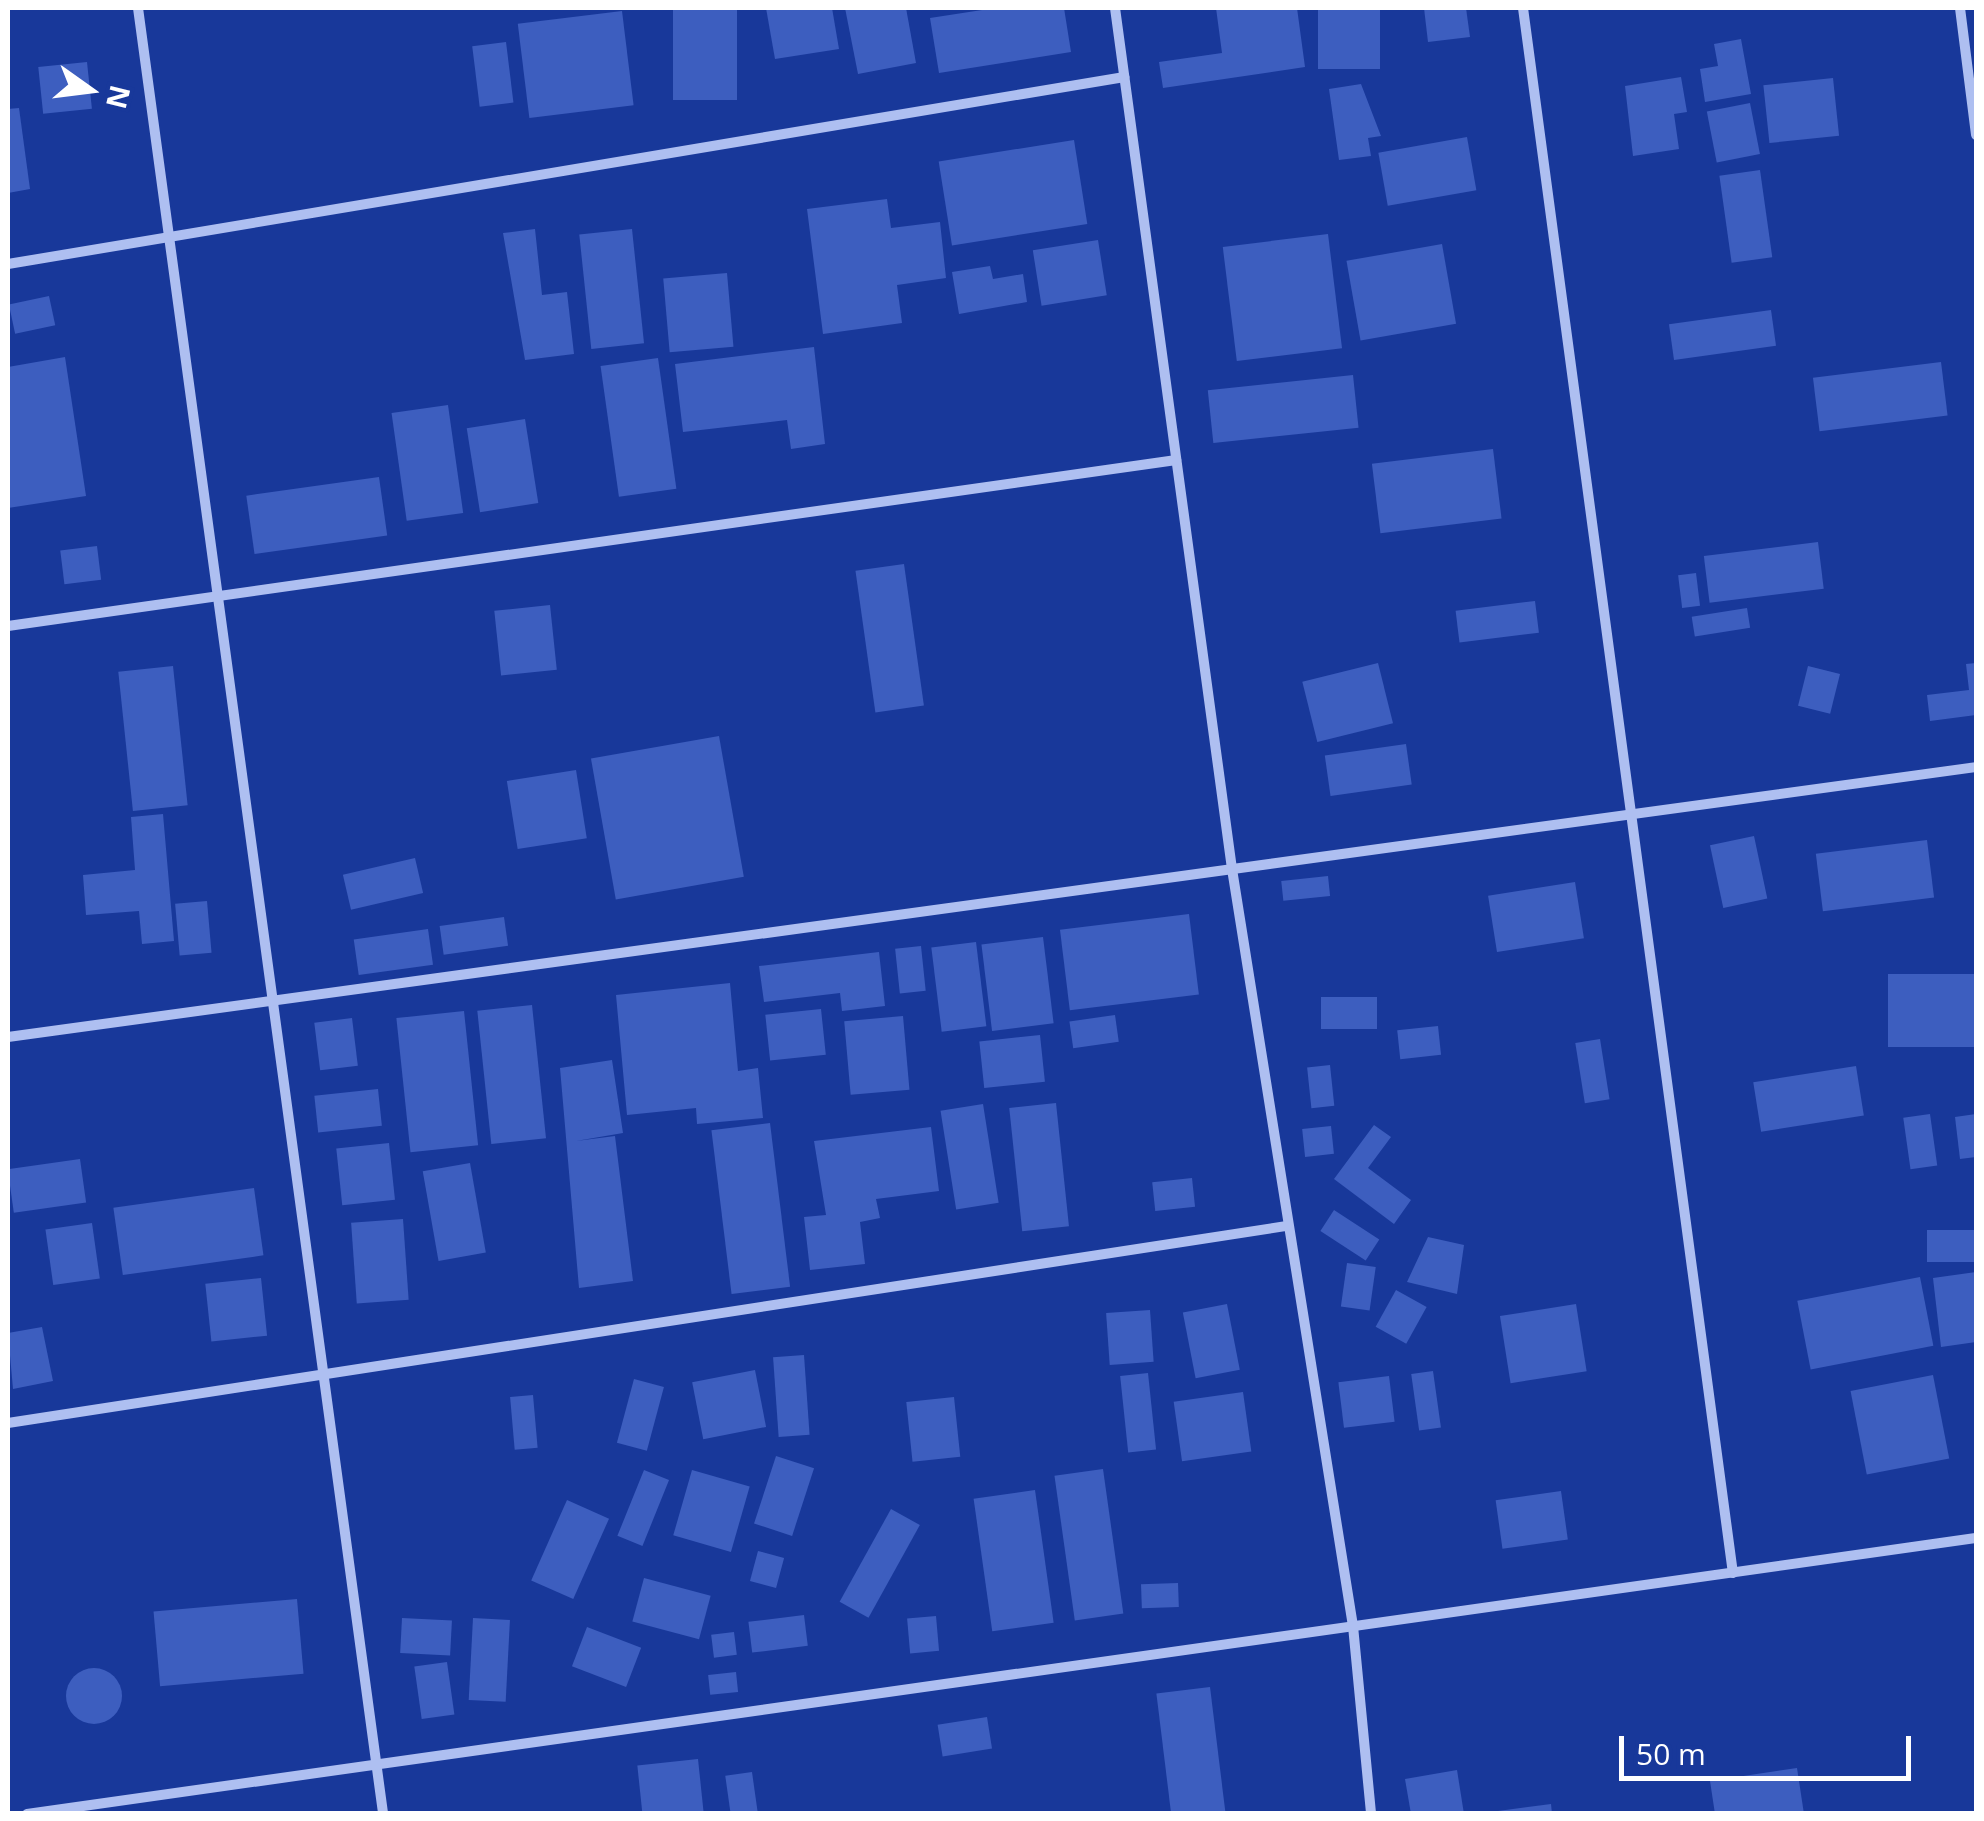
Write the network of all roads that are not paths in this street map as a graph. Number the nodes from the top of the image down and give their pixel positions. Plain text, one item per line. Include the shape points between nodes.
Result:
1 (138, 8) edge
2 (1115, 8) edge
3 (1523, 8) edge
4 (1960, 8) edge
5 (1124, 77) junction
6 (1976, 135) edge
7 (170, 238) junction
8 (8, 264) edge
9 (1176, 460) junction
10 (218, 596) junction
11 (8, 626) edge
12 (1976, 767) edge
13 (1631, 814) junction
14 (1232, 869) junction
15 (273, 1001) junction
16 (8, 1038) edge
17 (1287, 1226) junction
18 (324, 1374) junction
19 (8, 1423) edge
20 (1976, 1538) edge
21 (1733, 1573) junction
22 (1353, 1626) junction
23 (376, 1764) junction
24 (27, 1814) edge
25 (383, 1814) edge
26 (1371, 1814) edge

1 - 7 street
2 - 5 street
3 - 13 street
4 - 6 street
5 - 7 street
5 - 9 street
7 - 8 street
7 - 10 street
9 - 10 street
9 - 14 street
10 - 11 street
10 - 15 street
12 - 13 street
13 - 14 street
13 - 21 street
14 - 15 street
14 - 17 street
15 - 16 street
15 - 18 street
17 - 18 street
17 - 22 street
18 - 19 street
18 - 23 street
20 - 21 street
21 - 22 street
22 - 23 street
22 - 26 street
23 - 24 street
23 - 25 street

